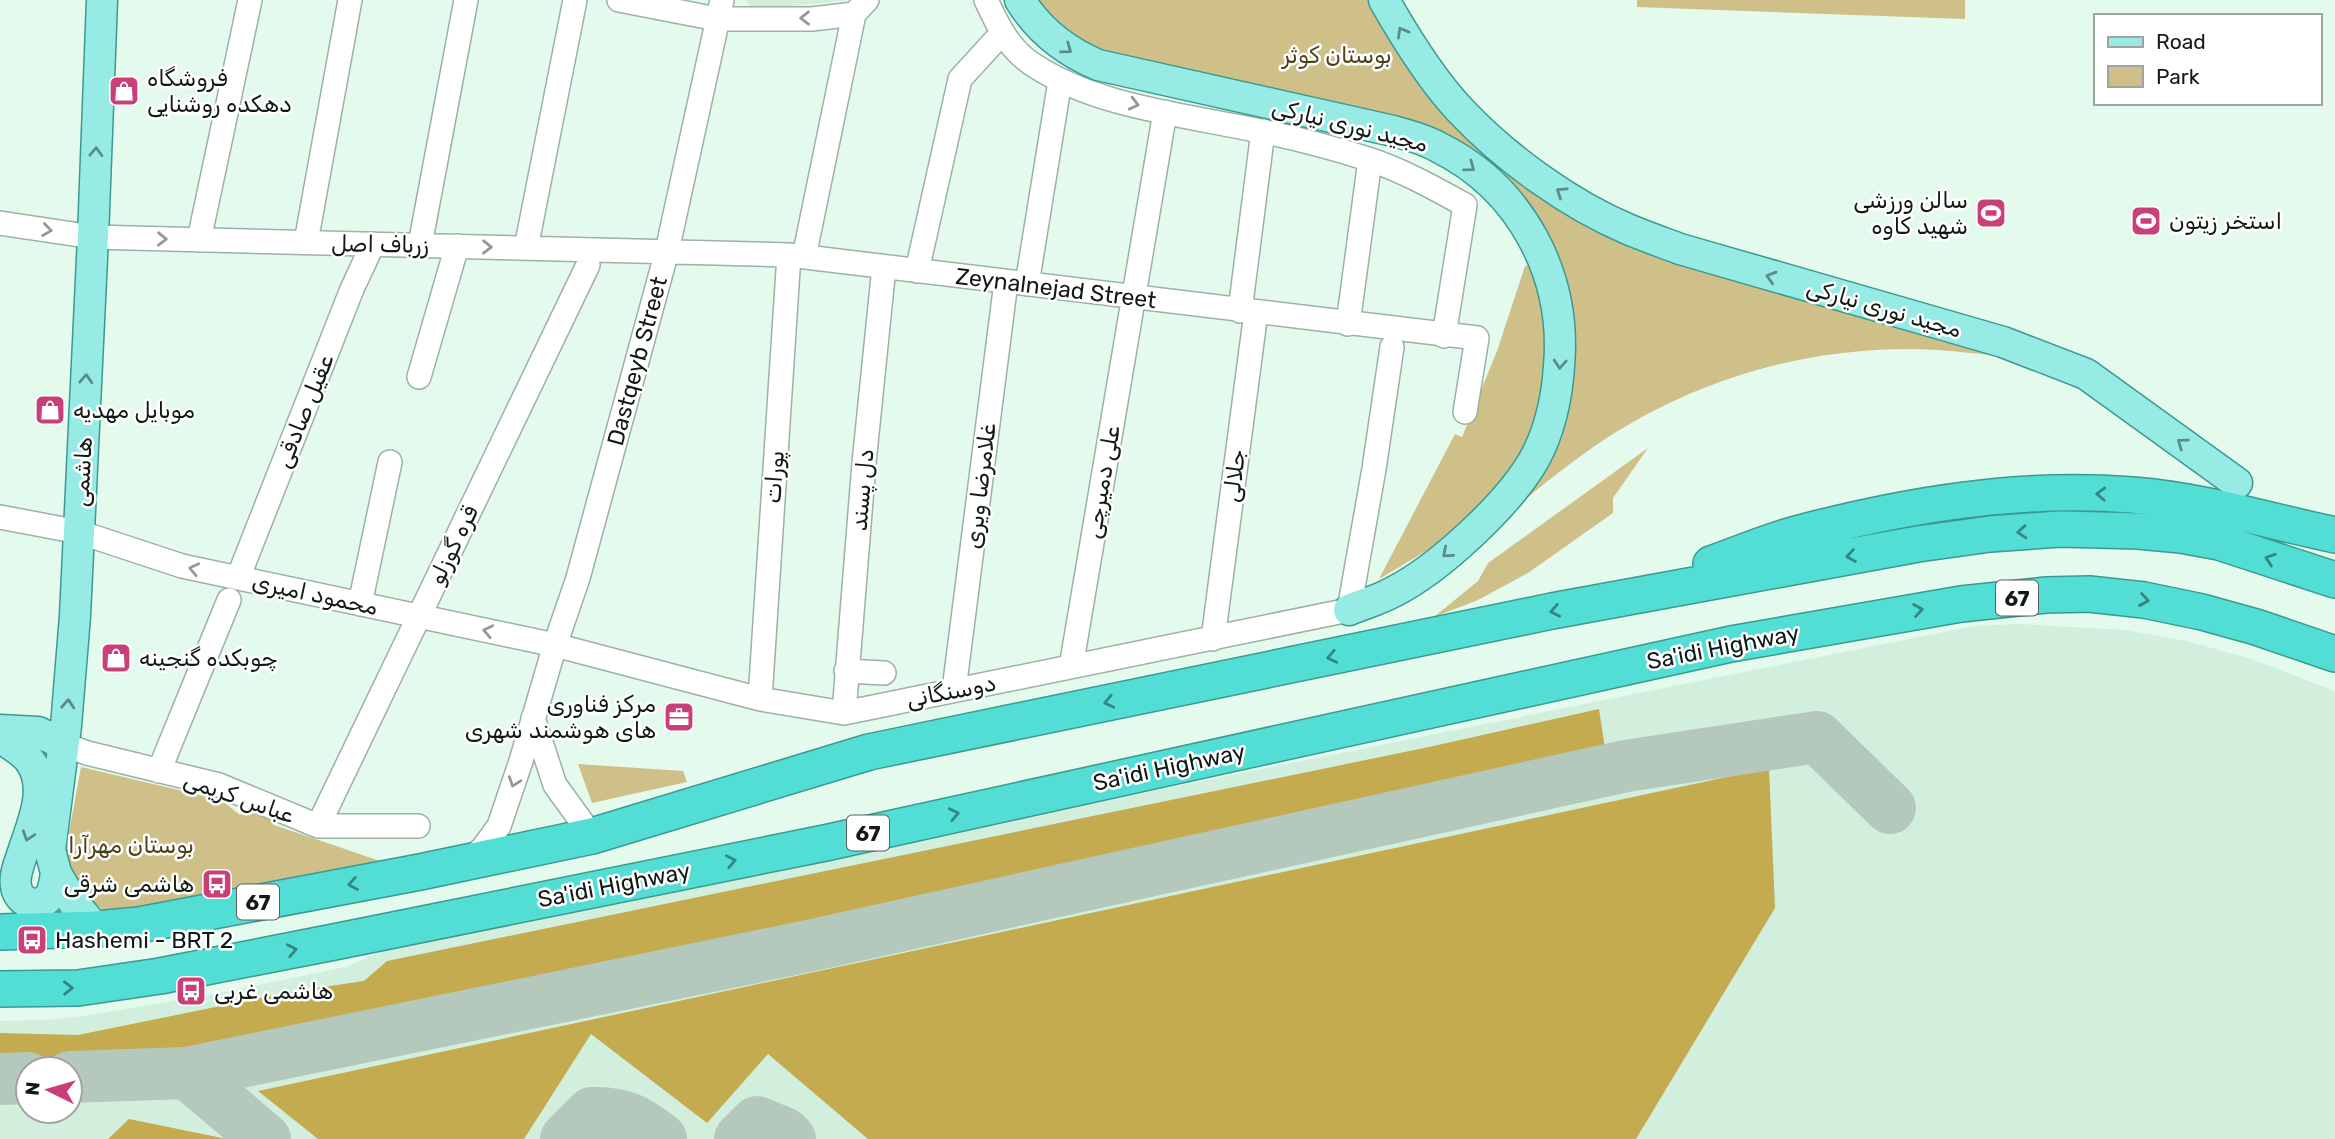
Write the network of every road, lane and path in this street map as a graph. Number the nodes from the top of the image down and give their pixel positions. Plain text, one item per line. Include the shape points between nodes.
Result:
1 (102, 0) edge
2 (250, 0) edge
3 (350, 0) edge
4 (466, 0) edge
5 (575, 0) edge
6 (619, 0) edge
7 (986, 0) edge
8 (1020, 0) edge
9 (1384, 0) edge
10 (861, 7) edge
11 (720, 9) edge
12 (1002, 33) junction
13 (1060, 82) junction
14 (1165, 112) junction
15 (1263, 131) junction
16 (1370, 160) junction
17 (0, 223) edge
18 (93, 237) junction
19 (199, 240) junction
20 (306, 242) junction
21 (373, 244) junction
22 (420, 245) junction
23 (457, 246) junction
24 (526, 248) junction
25 (667, 251) junction
26 (796, 256) junction
27 (588, 265) dead end
28 (884, 267) junction
29 (917, 271) junction
30 (1016, 283) junction
31 (1133, 298) junction
32 (1248, 312) junction
33 (1348, 324) junction
34 (1444, 335) junction
35 (1392, 347) dead end
36 (419, 377) dead end
37 (1465, 412) dead end
38 (390, 462) dead end
39 (2237, 483) dead end
40 (0, 517) edge
41 (79, 532) junction
42 (2335, 536) edge
43 (238, 578) junction
44 (2335, 580) edge
45 (229, 600) dead end
46 (1608, 601) junction
47 (360, 604) junction
48 (1349, 610) junction
49 (419, 616) junction
50 (1213, 639) junction
51 (555, 645) junction
52 (2335, 656) edge
53 (1071, 667) junction
54 (846, 671) junction
55 (884, 673) dead end
56 (954, 690) junction
57 (760, 699) junction
58 (844, 713) junction
59 (533, 717) junction
60 (0, 730) edge
61 (0, 737) edge
62 (63, 744) junction
63 (159, 771) junction
64 (318, 826) junction
65 (418, 826) dead end
66 (592, 836) junction
67 (467, 862) junction
68 (56, 873) junction
69 (96, 929) junction
70 (0, 932) edge
71 (0, 989) edge

18 -> 1 main road, هاشمی
2 - 19 street
3 - 20 street
4 - 22 street
5 - 24 street
6 - 11 street
7 - 12 street
8 -> 48 main road, مجید نوری نیارکی via 1048,34 1073,54 1098,65 1393,131 1436,145 1487,180 1531,231 1549,272 1561,346 1554,406 1535,458 1490,514 1432,567 1394,592
39 -> 9 main road, مجید نوری نیارکی via 2086,374 2003,342 1681,250 1628,230 1575,201 1519,163 1460,110 1407,41
10 -> 11 street via 812,19
10 - 26 street, پورات
11 - 25 street, Dastqeyb Street
12 - 13 street via 1029,62
12 - 29 street via 960,79
13 -> 14 street
13 - 30 street, غلامرضا ویری
14 - 15 street
14 - 31 street, علی دمیرچی
15 - 16 street
15 - 32 street, جلالی
16 - 33 street
16 - 34 street via 1465,205
17 -> 18 street, زرباف اصل
18 -> 19 street, زرباف اصل
41 -> 18 main road, هاشمی
19 - 20 street, زرباف اصل
20 - 21 street, زرباف اصل
21 - 22 street, زرباف اصل
21 - 43 street, عقیل صادقی
22 - 23 street, زرباف اصل
23 -> 24 street, زرباف اصل
23 - 36 street
24 - 25 street, زرباف اصل
25 - 26 street, Zeynalnejad Street
25 - 51 street, Dastqeyb Street via 578,578
26 - 28 street, Zeynalnejad Street
26 - 57 street, پورات
27 - 49 street, قره گوزلو
28 - 29 street, Zeynalnejad Street
28 - 54 street, دل پسند
29 - 30 street, Zeynalnejad Street
30 - 31 street, Zeynalnejad Street
30 - 56 street, غلامرضا ویری
31 - 32 street, Zeynalnejad Street
31 - 53 street, علی دمیرچی
32 - 33 street, Zeynalnejad Street
32 - 50 street, جلالی
33 - 34 street, Zeynalnejad Street
34 - 37 street, Zeynalnejad Street via 1477,338
35 - 48 street
38 - 47 street
40 - 41 street, محمود امیری
43 -> 41 street, محمود امیری via 182,566
62 -> 41 main road, هاشمی
42 -> 46 highway via 2134,495 1979,498 1794,535
43 - 47 street, محمود امیری
44 -> 46 highway via 2219,542 2181,535 2060,530 1918,544
45 - 63 street
46 -> 66 highway via 869,752
47 - 49 street, محمود امیری
48 - 50 street, دوسنگانی
51 -> 49 street, محمود امیری
49 - 64 street, قره گوزلو
50 - 53 street, دوسنگانی
51 - 57 street, دوسنگانی
51 - 59 street, Dastqeyb Street
71 -> 52 highway, Sa'idi Highway / 67 via 78,988 334,942 825,843 1731,644 1912,611 2089,594 2202,612
53 - 56 street, دوسنگانی
54 - 55 street
54 - 58 street, دل پسند
56 - 58 street, دوسنگانی
57 - 58 street, دوسنگانی
59 - 66 street via 555,785
59 -> 67 street, Dastqeyb Street via 499,827
60 - 62 main road via 38,732
61 -> 68 main road via 31,762 39,787 17,871 19,898 41,903 51,894
62 - 63 street, عباس کریمی
62 - 68 main road, هاشمی via 50,850
63 - 64 street, عباس کریمی via 219,785
64 - 65 street, عباس کریمی
66 - 67 highway, 67
67 -> 69 highway, 67 via 154,923
68 - 69 main road, هاشمی
69 - 70 highway, 67

